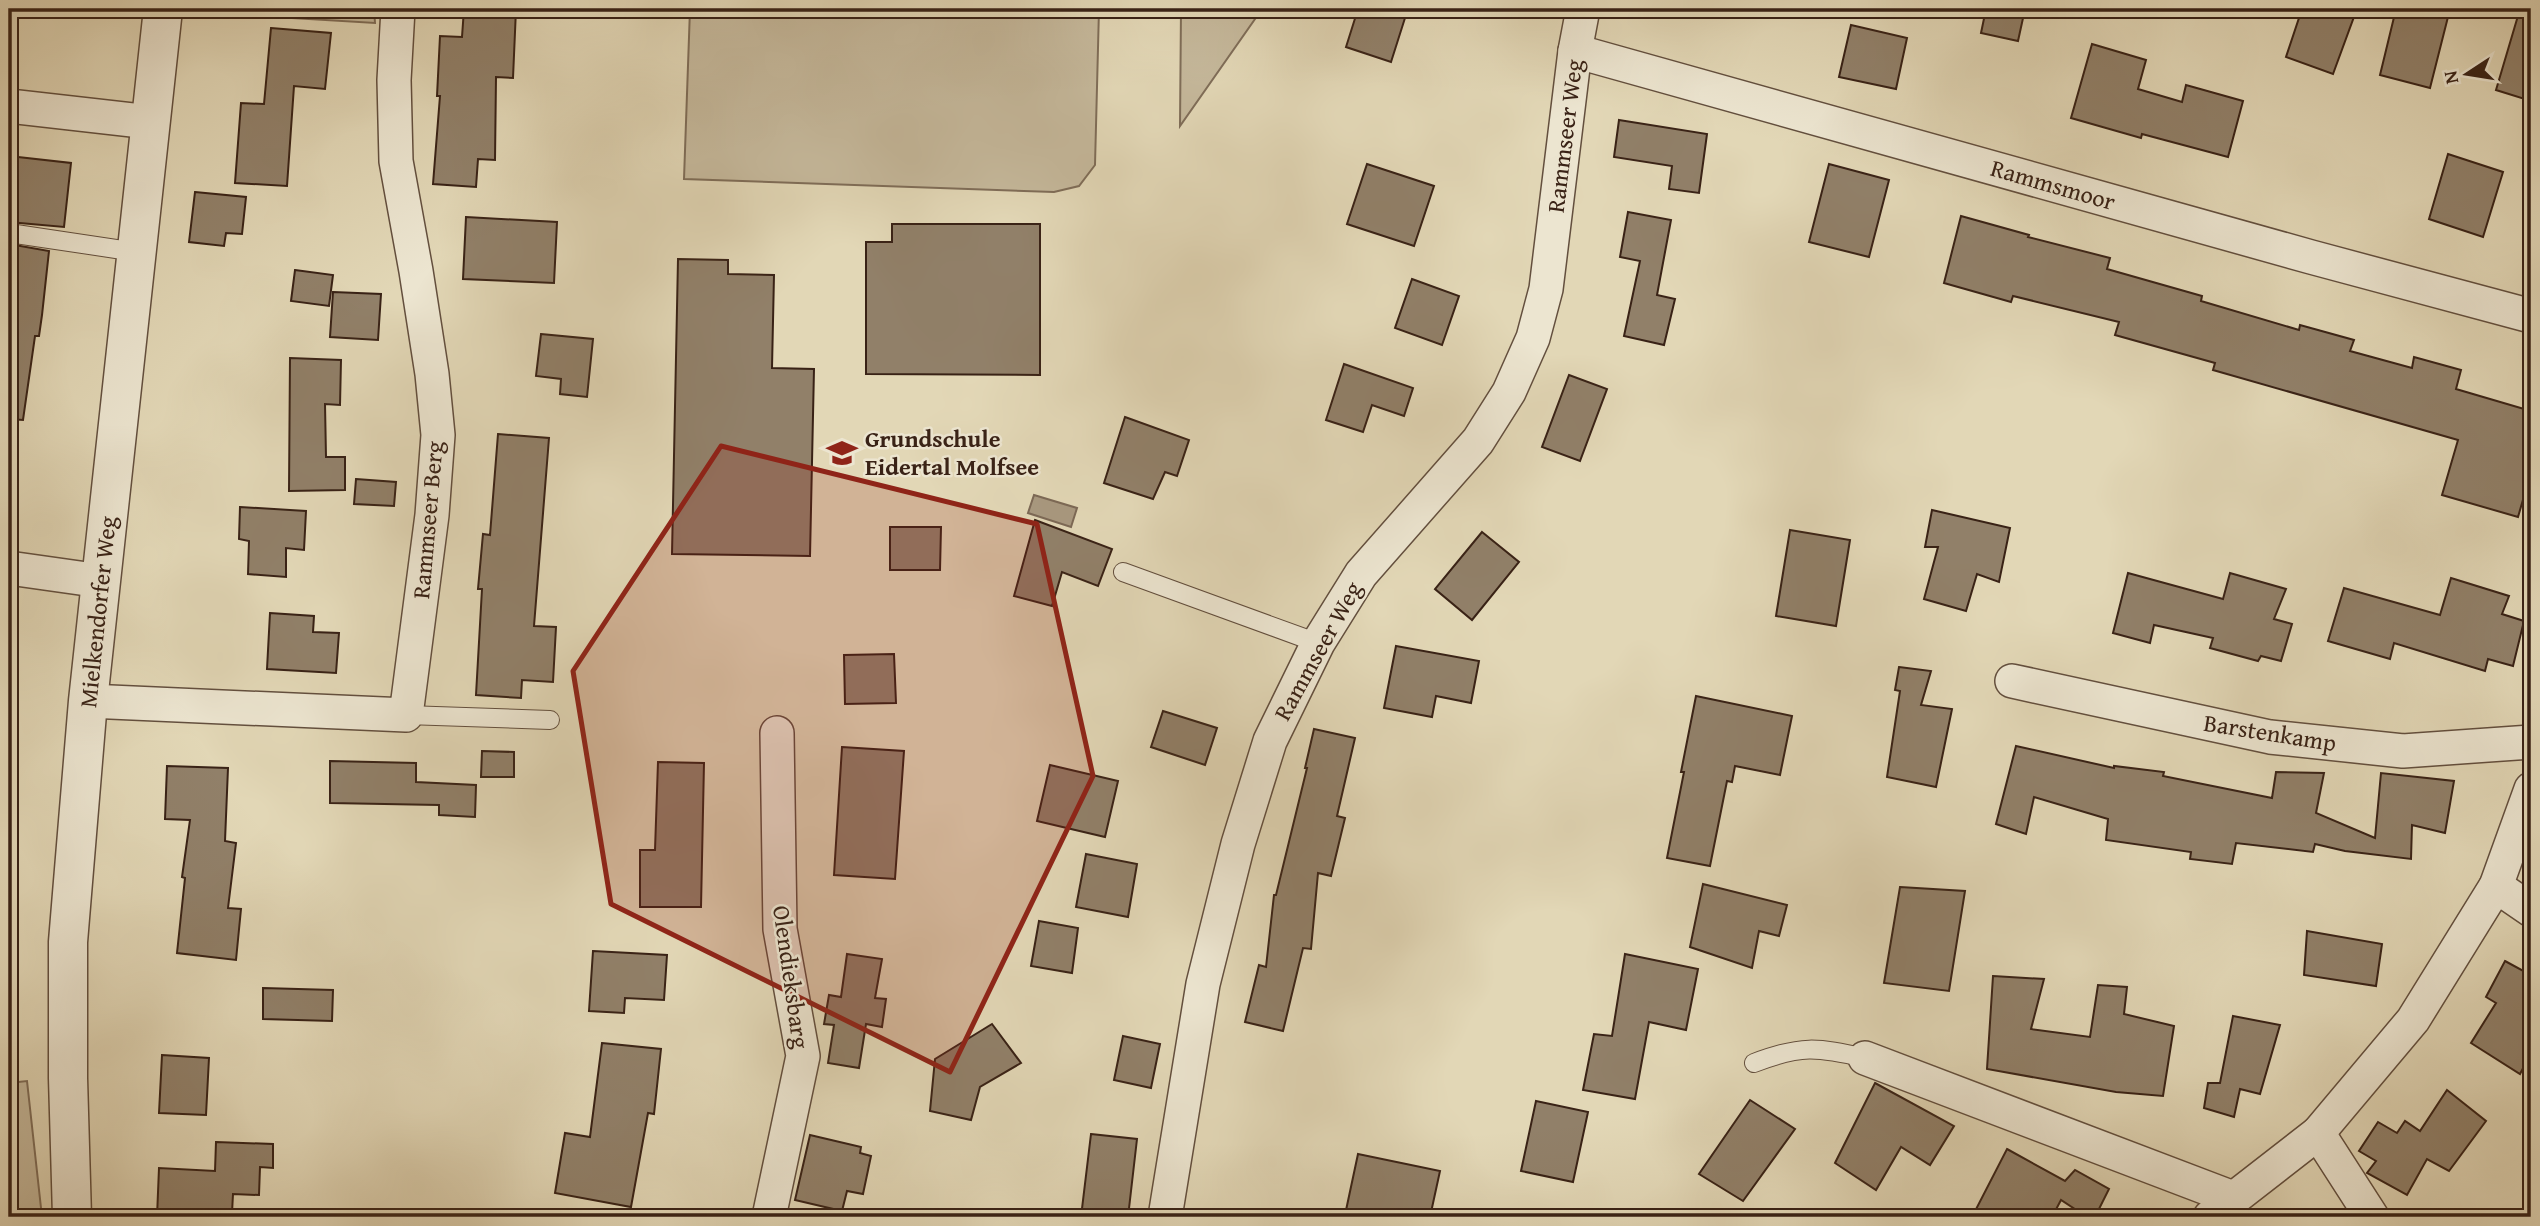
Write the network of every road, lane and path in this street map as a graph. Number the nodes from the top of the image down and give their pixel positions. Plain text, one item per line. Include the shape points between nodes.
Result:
1 (163, 9) edge
2 (398, 9) edge
3 (1583, 9) edge
4 (1575, 51) junction
5 (9, 106) edge
6 (150, 122) junction
7 (9, 233) edge
8 (136, 252) junction
9 (2531, 316) edge
10 (9, 568) edge
11 (1123, 572) dead end
12 (101, 581) junction
13 (1318, 643) junction
14 (2012, 681) dead end
15 (88, 701) junction
16 (405, 715) junction
17 (550, 720) dead end
18 (777, 733) dead end
19 (2531, 742) edge
20 (2531, 789) edge
21 (2496, 886) junction
22 (2531, 911) edge
23 (1865, 1058) joint
24 (1754, 1063) dead end
25 (2318, 1133) junction
26 (2222, 1208) edge
27 (72, 1217) edge
28 (769, 1217) edge
29 (1165, 1217) edge
30 (2372, 1217) edge

1 - 6 street, Mielkendorfer Weg
2 - 16 street, Rammseer Berg via 396,161 438,435
3 - 4 street, Rammseer Weg
4 - 9 street, Rammsmoor
4 - 13 street, Rammseer Weg via 1546,289 1533,338 1509,392 1478,442 1361,574
5 - 6 street
6 - 8 street, Mielkendorfer Weg
7 - 8 lane
8 - 12 street, Mielkendorfer Weg
10 - 12 street
11 - 13 lane
12 - 15 street, Mielkendorfer Weg
13 - 29 street, Rammseer Weg via 1270,741 1238,844 1203,984
14 - 19 street, Barstenkamp via 2270,737 2403,751
15 - 16 street
15 - 27 street, Mielkendorfer Weg via 68,942
16 - 17 lane
18 - 28 street, Olendieksbarg via 780,929 803,1056
20 - 21 street
21 - 22 street
21 - 25 street via 2413,1020
23 - 24 lane via 1809,1048
23 - 26 street
25 - 26 street
25 - 30 street

